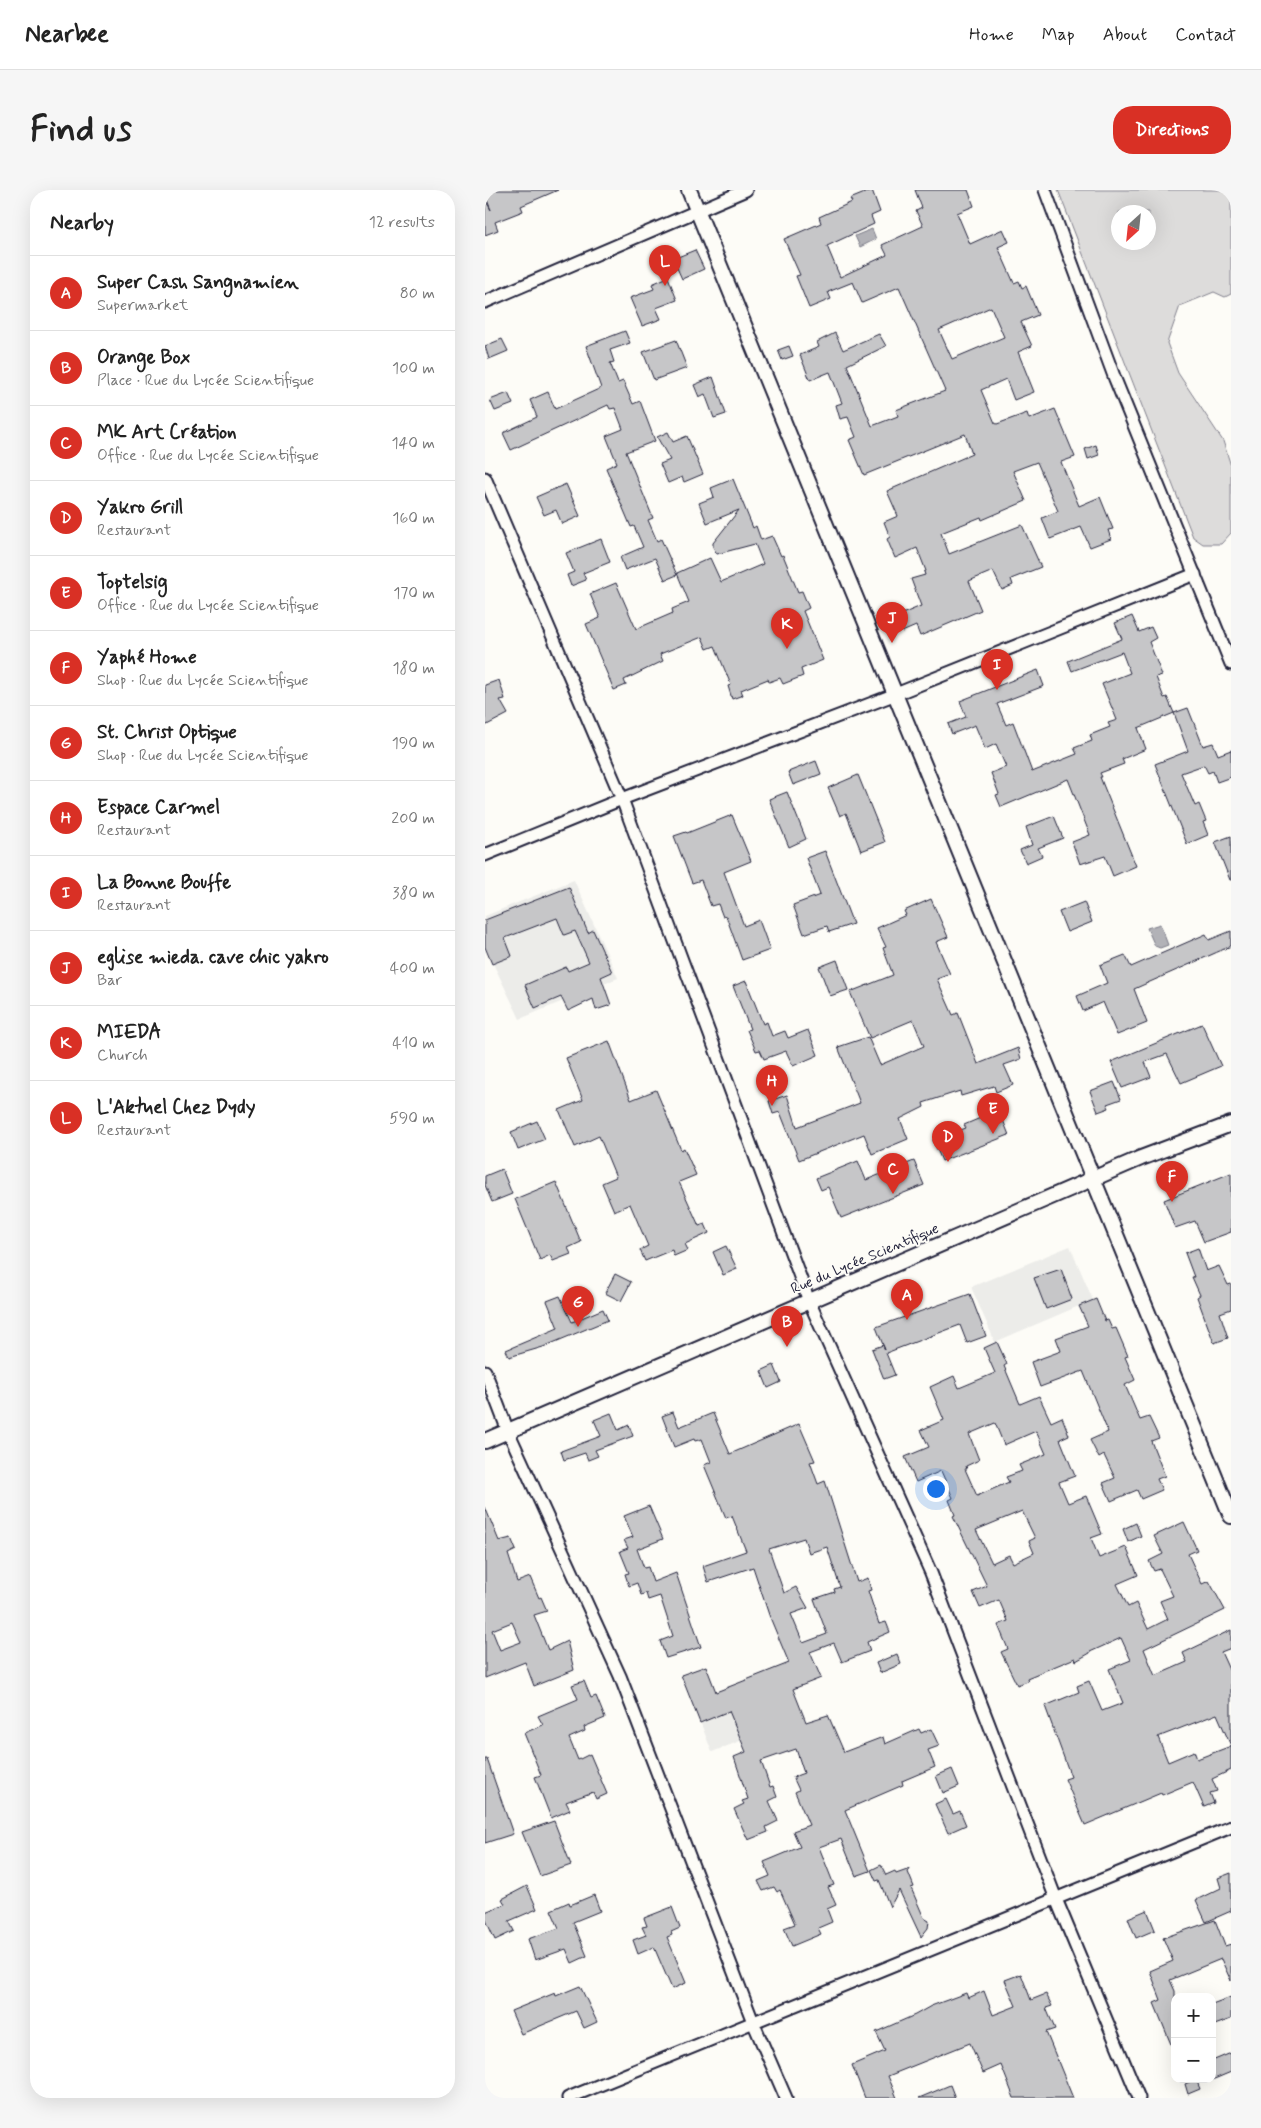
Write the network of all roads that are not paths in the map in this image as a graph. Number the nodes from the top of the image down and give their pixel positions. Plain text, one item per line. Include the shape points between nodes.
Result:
1 (689, 190) edge
2 (746, 190) edge
3 (1045, 190) edge
4 (697, 209) junction
5 (485, 302) edge
6 (485, 478) edge
7 (1195, 574) junction
8 (1231, 664) edge
9 (896, 694) junction
10 (622, 798) junction
11 (485, 855) edge
12 (1231, 1124) edge
13 (1095, 1179) junction
14 (809, 1301) junction
15 (485, 1370) edge
16 (508, 1431) junction
17 (485, 1441) edge
18 (1231, 1516) edge
19 (1231, 1827) edge
20 (1056, 1898) junction
21 (753, 2022) junction
22 (568, 2098) edge
23 (785, 2098) edge
24 (1139, 2098) edge

1 - 4 street
2 - 4 street
3 - 7 street via 1115,379
4 - 5 street
4 - 9 street
6 - 10 street
7 - 8 street
7 - 9 street
9 - 10 street
9 - 13 street
10 - 11 street
10 - 14 street
12 - 13 street, Rue du Lycée Scientifique
13 - 14 street, Rue du Lycée Scientifique
13 - 18 street
14 - 16 street, Rue du Lycée Scientifique
14 - 20 street via 931,1573
15 - 16 street
16 - 17 street, Rue du Lycée Scientifique
16 - 21 street via 620,1676
19 - 20 street
20 - 21 street
20 - 24 street
21 - 22 street
21 - 23 street

